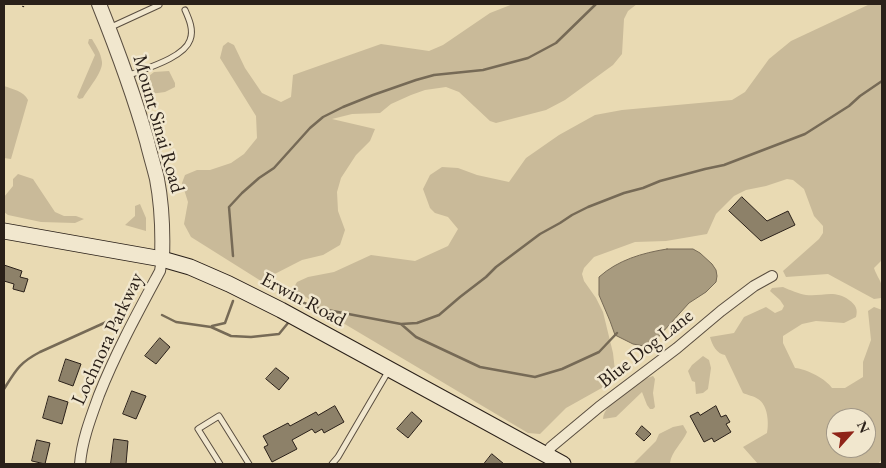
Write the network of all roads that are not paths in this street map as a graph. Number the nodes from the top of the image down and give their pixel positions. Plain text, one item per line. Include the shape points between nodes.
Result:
1 (99, 4) edge
2 (159, 6) dead end
3 (185, 10) dead end
4 (109, 29) junction
5 (126, 76) junction
6 (4, 231) edge
7 (162, 259) junction
8 (772, 276) dead end
9 (390, 370) junction
10 (546, 455) junction
11 (80, 464) edge
12 (220, 464) edge
13 (250, 464) edge
14 (332, 464) edge
15 (563, 464) edge

1 - 4 street, Mount Sinai Road
2 - 4 lane
3 - 5 lane via 191,25 191,39 186,49
4 - 5 street, Mount Sinai Road
5 - 7 street, Mount Sinai Road via 156,178 161,206
6 - 7 main road, Erwin Road
7 - 9 main road, Erwin Road via 190,267 242,291
7 - 11 street, Lochnora Parkway via 160,271 111,365 91,415
8 - 10 street, Blue Dog Lane via 748,291 600,407 551,447
9 - 10 main road, Erwin Road
9 - 14 lane
10 - 15 main road, Erwin Road
12 - 13 lane via 198,429 219,416

